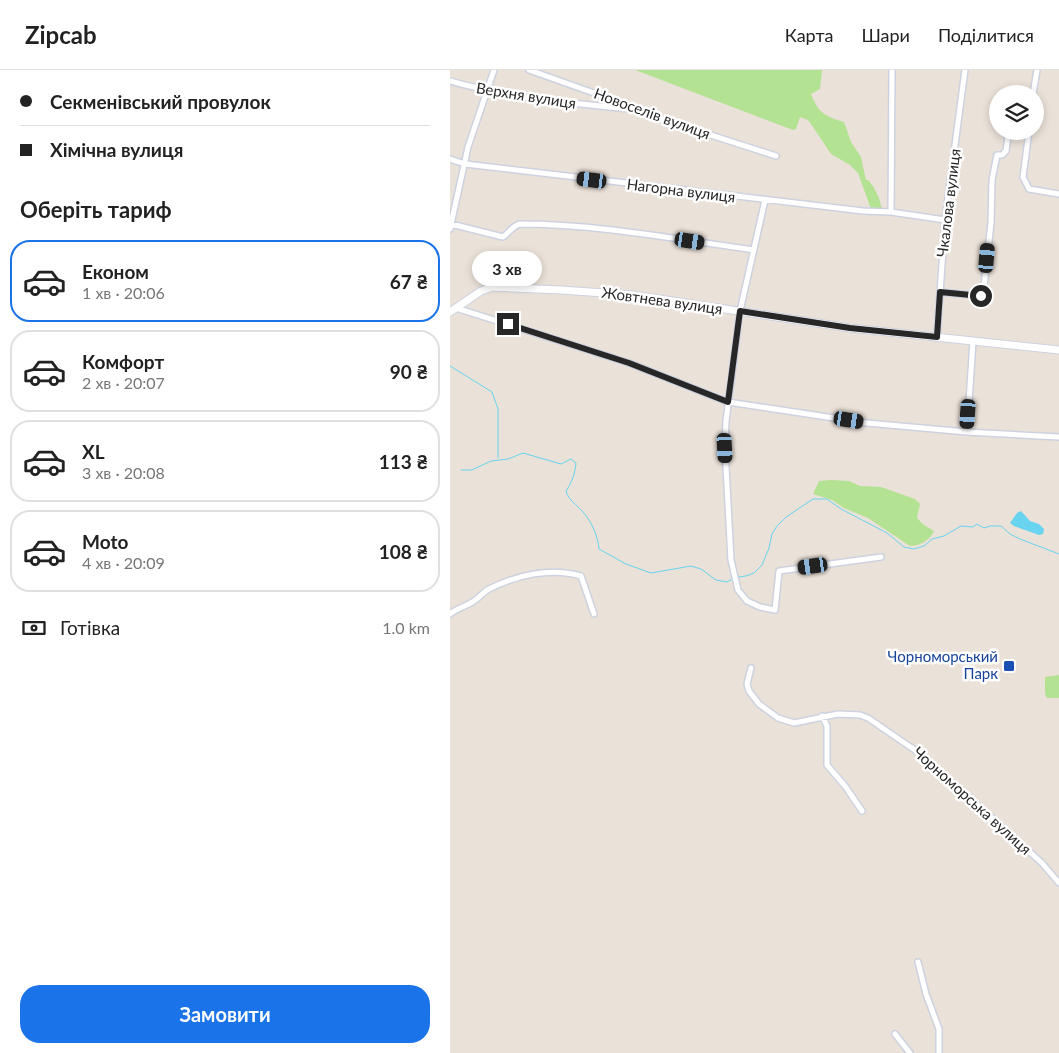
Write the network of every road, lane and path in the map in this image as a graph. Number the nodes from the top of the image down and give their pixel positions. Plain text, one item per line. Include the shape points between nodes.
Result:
1 (494, 70) edge
2 (529, 70) edge
3 (892, 70) edge
4 (965, 70) edge
5 (1036, 70) edge
6 (450, 81) edge
7 (1035, 85) edge
8 (486, 91) junction
9 (633, 110) junction
10 (1007, 140) edge
11 (1028, 140) edge
12 (776, 156) dead end
13 (450, 159) edge
14 (465, 164) junction
15 (1059, 194) edge
16 (764, 200) junction
17 (892, 212) junction
18 (945, 220) junction
19 (450, 227) edge
20 (754, 250) junction
21 (940, 292) junction
22 (452, 310) edge
23 (740, 311) junction
24 (937, 337) junction
25 (973, 341) junction
26 (1059, 350) edge
27 (728, 402) junction
28 (967, 432) junction
29 (1059, 437) edge
30 (881, 557) dead end
31 (450, 614) edge
32 (594, 614) dead end
33 (751, 668) dead end
34 (822, 716) junction
35 (862, 811) dead end
36 (1059, 883) edge
37 (918, 962) dead end
38 (895, 1034) dead end
39 (910, 1053) edge
40 (939, 1053) edge

1 - 8 street
2 - 9 street, Новоселів вулиця via 622,103
3 - 17 street
4 - 18 street, Чкалова вулиця
5 - 7 street
6 - 8 street, Верхня вулиця
8 - 9 street, Верхня вулиця
8 - 14 street
9 - 12 street, Новоселів вулиця
10 - 21 street via 1006,151 997,155 992,180 983,295
11 - 15 street via 1023,176 1029,189
13 - 14 street, Нагорна вулиця
14 - 16 street, Нагорна вулиця
14 - 19 street
16 - 17 street, Нагорна вулиця
16 - 20 street
17 - 18 street, Нагорна вулиця
18 - 21 street, Чкалова вулиця
19 - 20 street via 503,237 518,224 530,224 675,238
20 - 23 street
21 - 24 street, Чкалова вулиця
22 - 23 main road, Жовтнева вулиця via 481,291 493,288 633,294
22 - 27 street via 629,363
23 - 24 main road, Жовтнева вулиця via 832,326
23 - 27 street
24 - 25 main road, Жовтнева вулиця
25 - 26 main road, Жовтнева вулиця
25 - 28 street
27 - 28 street via 867,423
27 - 30 street via 725,448 731,560 738,590 747,601 775,610 779,571
28 - 29 street
31 - 32 street via 473,602 488,589 507,581 553,571 581,576
33 - 34 street, Чорноморська вулиця via 749,691 759,704 778,718 794,723
34 - 35 street via 827,726 827,765
34 - 36 street, Чорноморська вулиця via 866,717 914,748 1042,863
37 - 40 street via 939,1029
38 - 39 street

